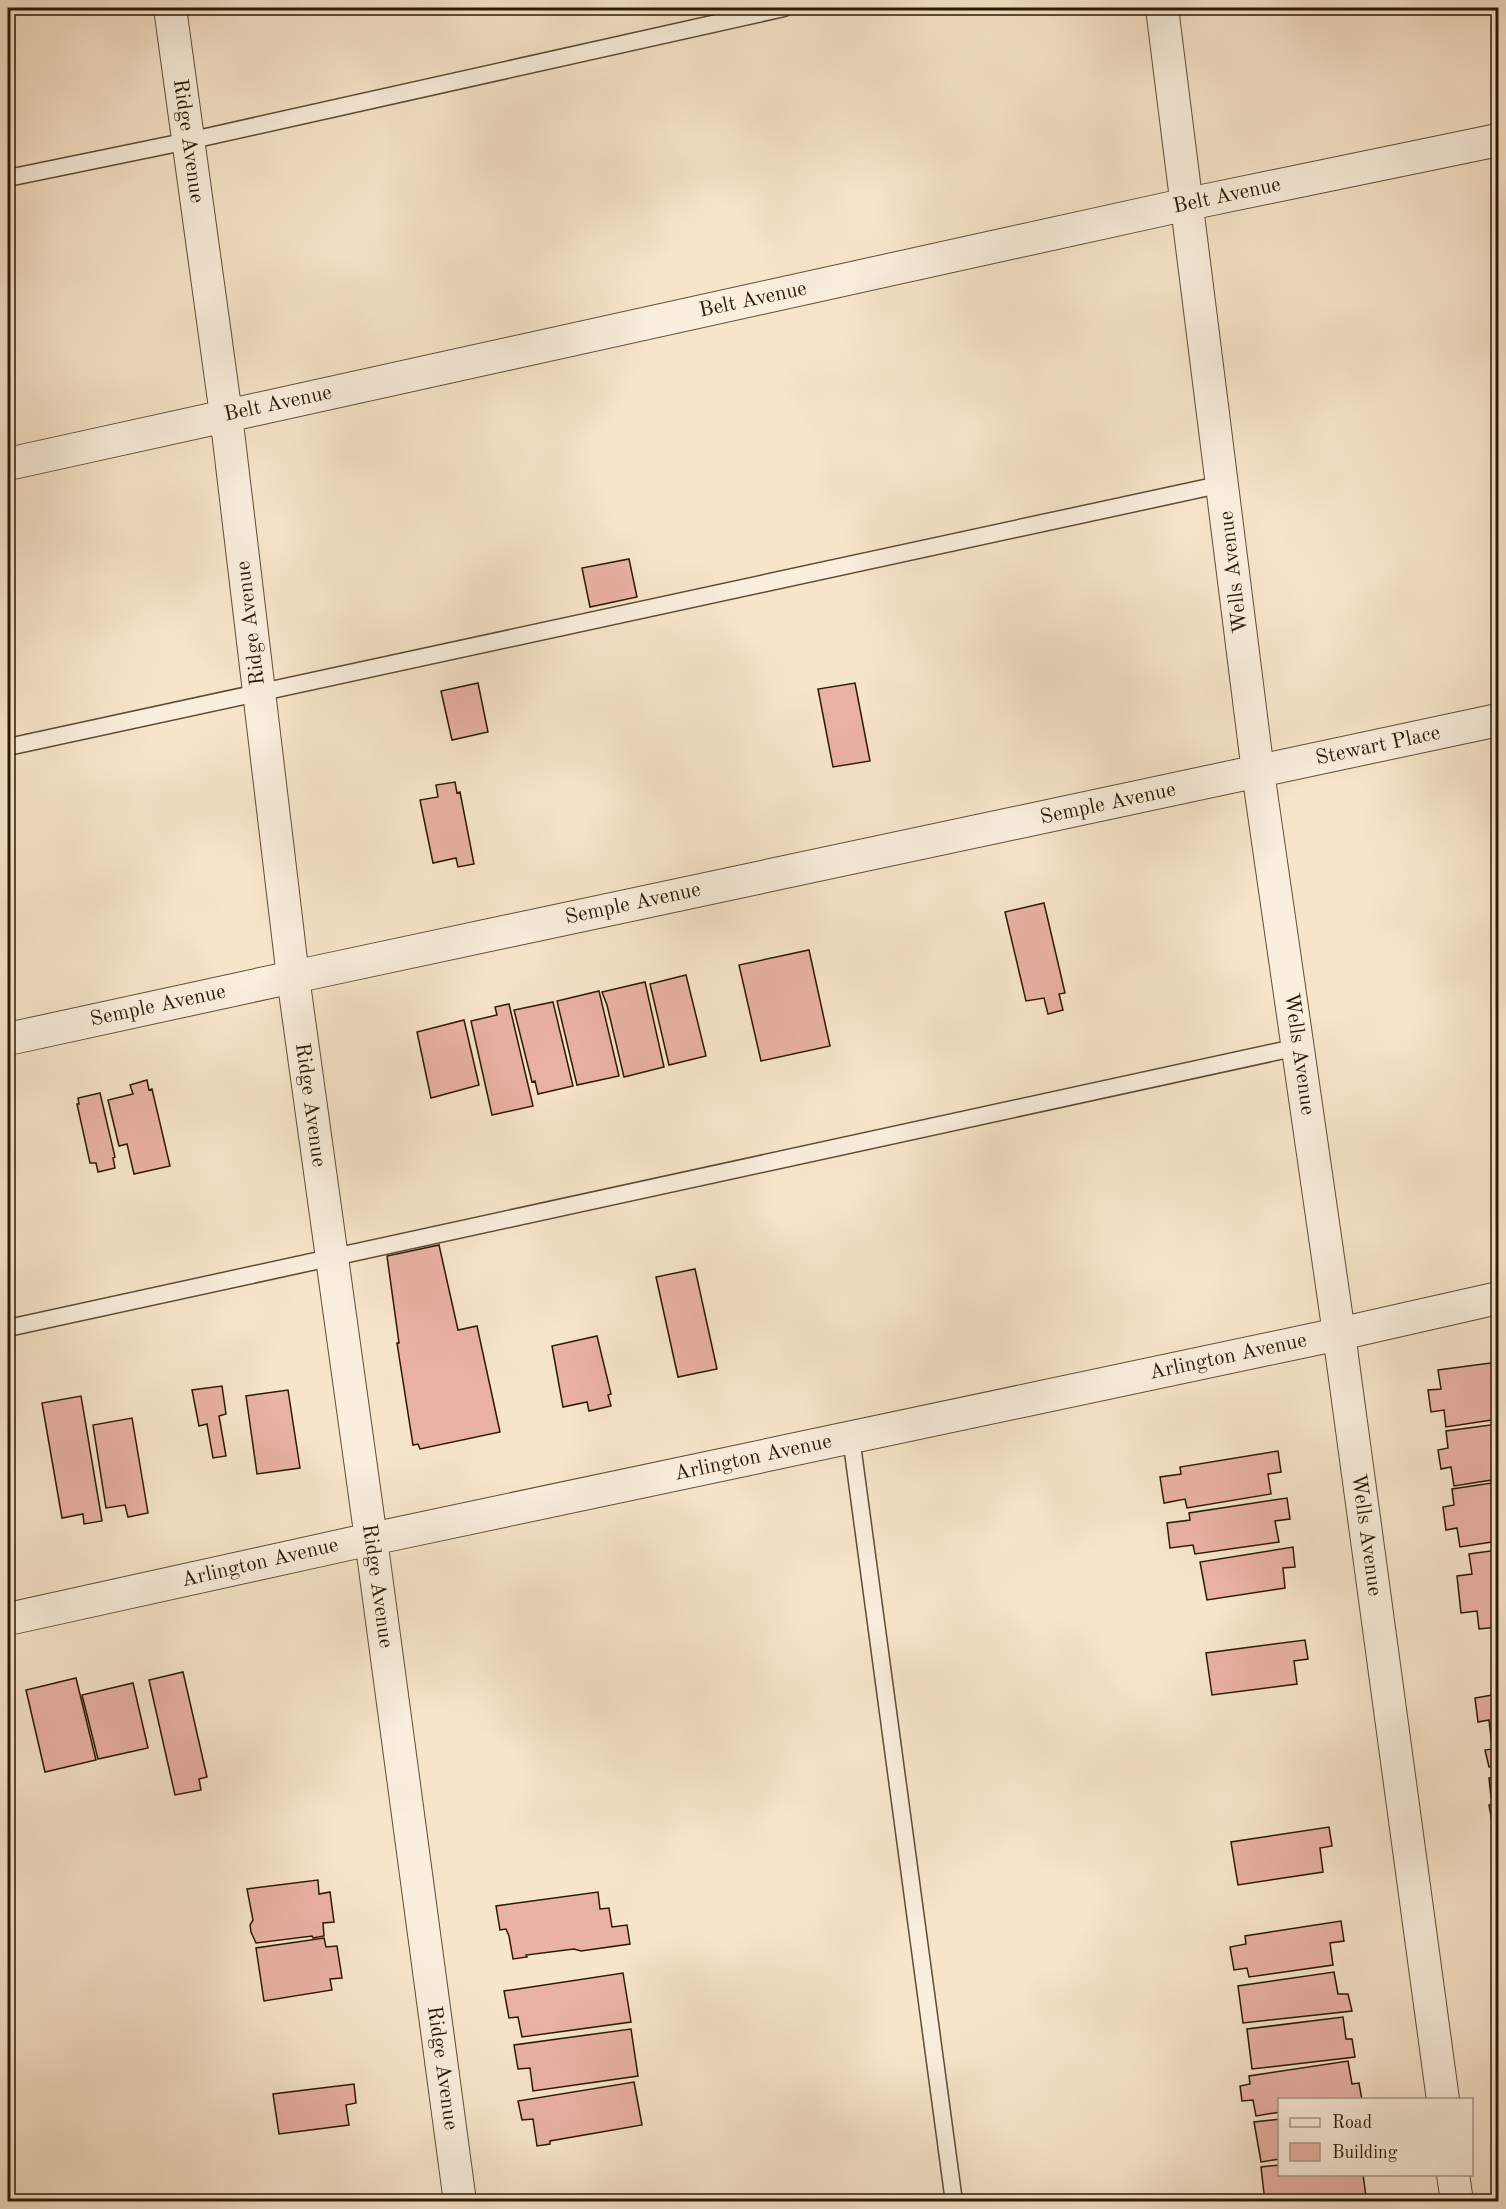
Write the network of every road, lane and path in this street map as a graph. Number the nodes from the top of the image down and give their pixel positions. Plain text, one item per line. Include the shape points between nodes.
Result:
1 (170, 8) edge
2 (784, 8) edge
3 (1162, 8) edge
4 (1498, 140) edge
5 (188, 141) junction
6 (8, 178) edge
7 (1188, 204) junction
8 (226, 416) junction
9 (8, 464) edge
10 (1223, 484) junction
11 (259, 692) junction
12 (1498, 720) edge
13 (8, 747) edge
14 (1258, 772) junction
15 (292, 977) junction
16 (8, 1040) edge
17 (1298, 1047) junction
18 (332, 1256) junction
19 (1498, 1298) edge
20 (8, 1328) edge
21 (1339, 1334) junction
22 (851, 1437) junction
23 (371, 1539) junction
24 (8, 1619) edge
25 (1443, 2098) edge
26 (1453, 2176) edge
27 (460, 2202) edge
28 (954, 2202) edge
29 (1457, 2202) edge

1 - 5 street, Ridge Avenue
2 - 5 lane
3 - 7 street, Wells Avenue
4 - 7 street, Belt Avenue
5 - 6 lane
5 - 8 street, Ridge Avenue
7 - 8 street, Belt Avenue
7 - 10 street, Wells Avenue
8 - 9 street, Belt Avenue
8 - 11 street, Ridge Avenue
10 - 11 lane
10 - 14 street, Wells Avenue
11 - 13 lane
11 - 15 street, Ridge Avenue
12 - 14 street, Stewart Place
14 - 15 street, Semple Avenue
14 - 17 street, Wells Avenue
15 - 16 street, Semple Avenue
15 - 18 street, Ridge Avenue
17 - 18 lane
17 - 21 street, Wells Avenue
18 - 20 lane
18 - 23 street, Ridge Avenue
19 - 21 street, Arlington Avenue
21 - 22 street, Arlington Avenue
21 - 25 street, Wells Avenue
22 - 23 street, Arlington Avenue
22 - 28 lane
23 - 24 street, Arlington Avenue
23 - 27 street, Ridge Avenue
26 - 29 street

